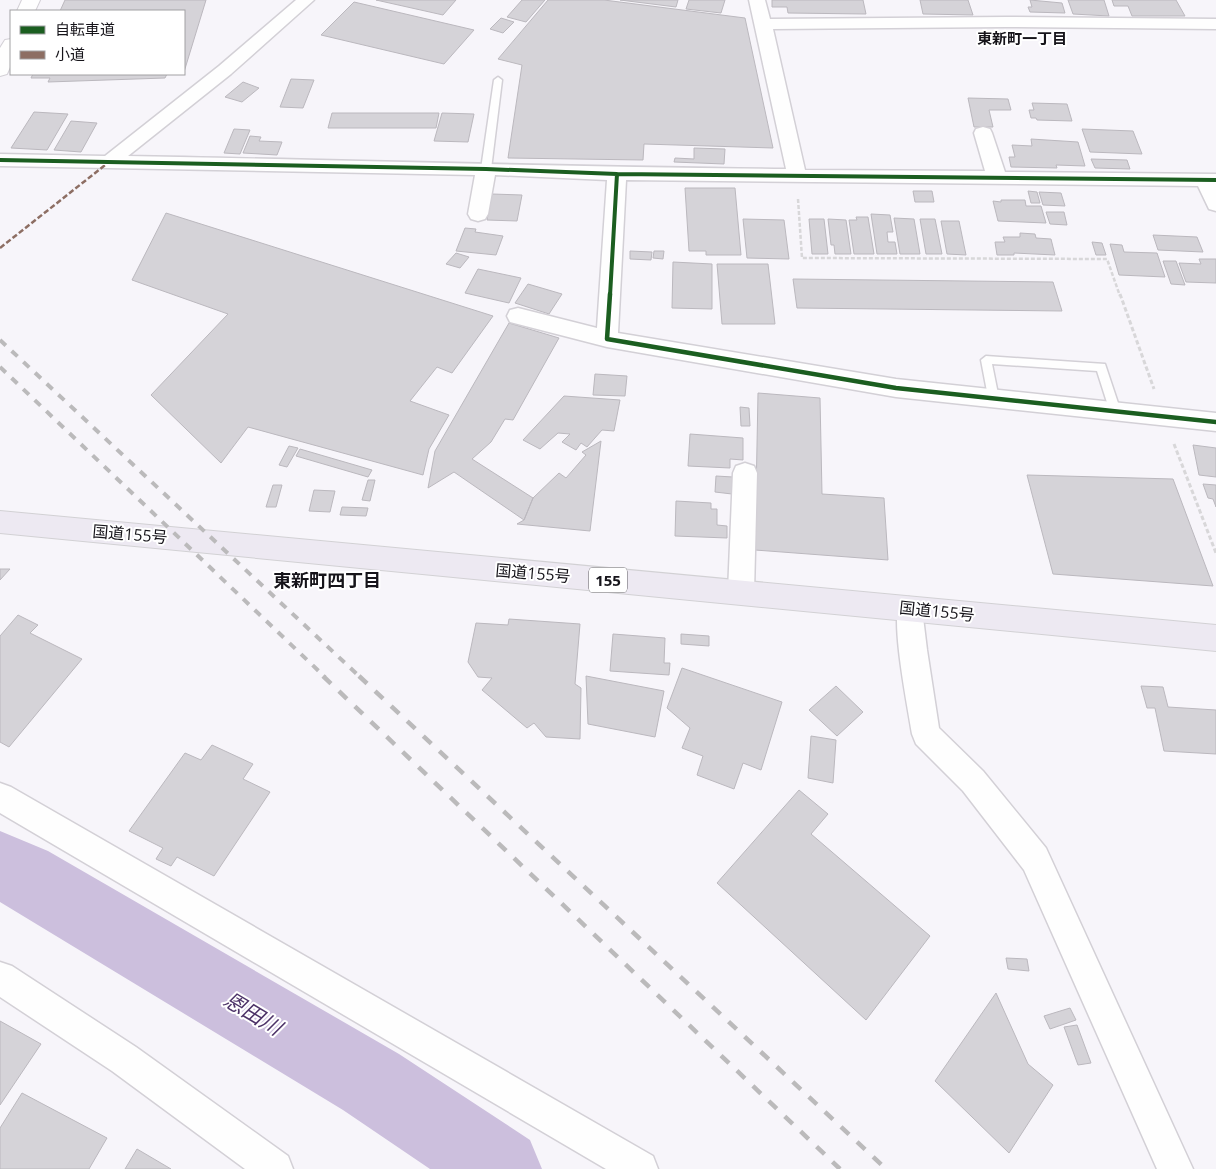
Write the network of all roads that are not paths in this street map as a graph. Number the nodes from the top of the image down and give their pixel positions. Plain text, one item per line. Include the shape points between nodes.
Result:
1 (306, 0) edge
2 (757, 0) edge
3 (763, 24) junction
4 (1216, 24) edge
5 (10, 46) edge
6 (0, 70) edge
7 (498, 80) dead end
8 (983, 133) dead end
9 (0, 160) edge
10 (109, 162) junction
11 (486, 169) junction
12 (617, 174) junction
13 (797, 176) junction
14 (997, 178) junction
15 (1211, 180) edge
16 (1216, 204) edge
17 (478, 214) dead end
18 (518, 316) dead end
19 (607, 339) junction
20 (993, 399) junction
21 (1115, 412) junction
22 (1216, 422) edge
23 (745, 473) dead end
24 (0, 522) edge
25 (741, 592) junction
26 (909, 609) junction
27 (1216, 638) edge
28 (0, 797) edge
29 (0, 978) edge
30 (276, 1169) edge
31 (640, 1169) edge
32 (1175, 1169) edge

1 - 10 street via 225,70
2 - 3 street
3 - 4 street via 1004,14
3 - 13 street
5 - 6 street
7 - 11 lane
8 - 14 street
9 - 10 street
10 - 11 street
11 - 12 street
11 - 17 street
12 - 13 street
12 - 19 street
13 - 14 street
14 - 15 street
15 - 16 street
18 - 19 street
19 - 20 street via 896,388
20 - 21 street
20 - 21 lane via 986,360 1101,367
21 - 22 street
23 - 25 street
24 - 25 highway, 国道155号 / 155
25 - 26 highway, 国道155号 / 155
26 - 27 highway, 国道155号 / 155
26 - 32 street via 926,734 973,781 1035,859
28 - 31 street
29 - 30 street via 124,1059

